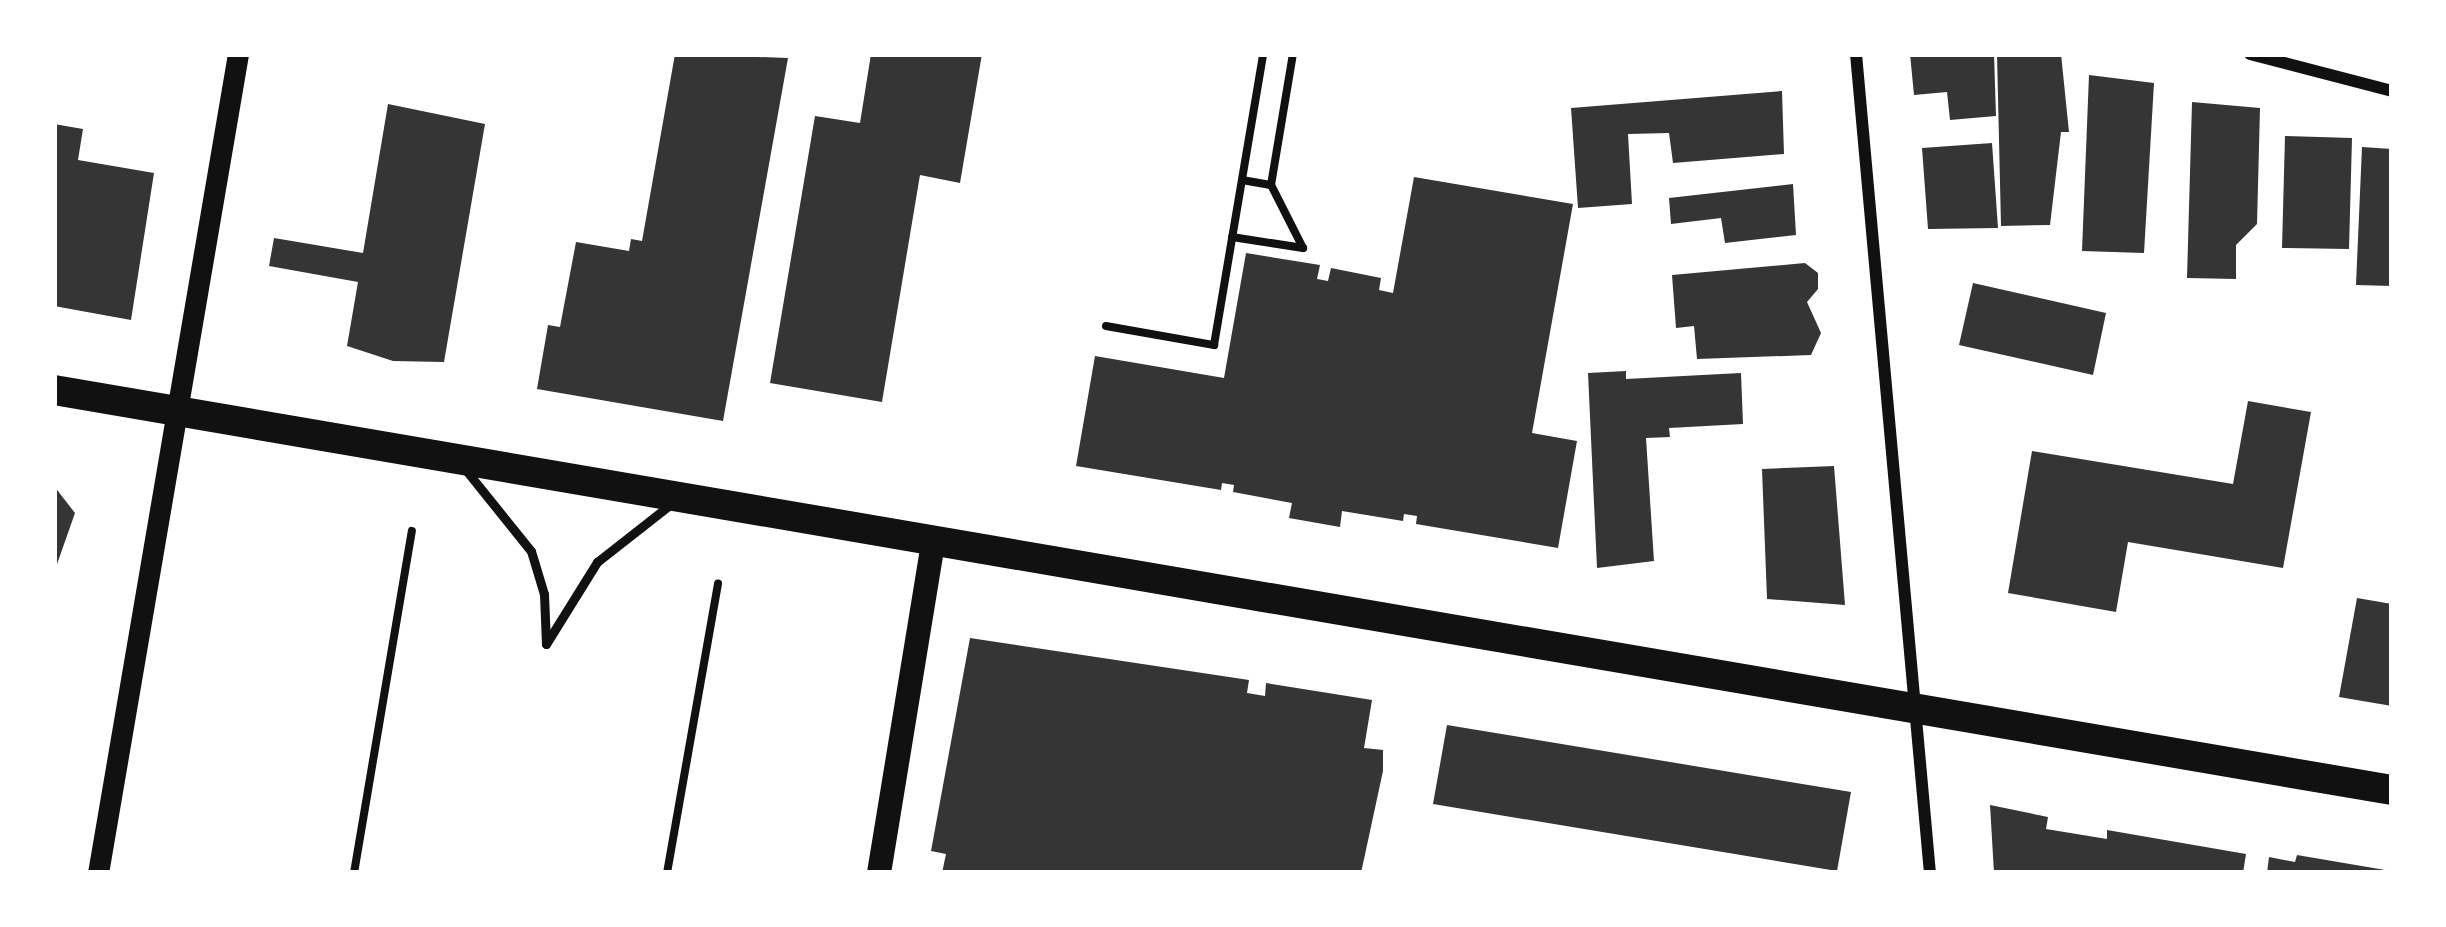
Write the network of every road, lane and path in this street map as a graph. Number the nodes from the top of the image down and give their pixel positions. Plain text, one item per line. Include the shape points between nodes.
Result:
1 (238, 54) edge
2 (1263, 54) edge
3 (1293, 54) edge
4 (1856, 54) edge
5 (2250, 54) edge
6 (2392, 91) edge
7 (1242, 180) junction
8 (1271, 185) junction
9 (1232, 237) junction
10 (1106, 326) dead end
11 (54, 390) edge
12 (174, 412) junction
13 (458, 460) junction
14 (678, 498) junction
15 (412, 531) dead end
16 (933, 542) junction
17 (718, 583) dead end
18 (1914, 710) junction
19 (2392, 790) edge
20 (98, 873) edge
21 (354, 873) edge
22 (667, 873) edge
23 (879, 873) edge
24 (1930, 873) edge

1 - 12 street
2 - 7 path
3 - 8 path
4 - 18 street
5 - 6 street
7 - 8 path
7 - 9 path
8 - 9 path via 1303,248
9 - 10 path via 1214,345
11 - 12 main road
12 - 13 main road
12 - 20 street
13 - 14 main road
13 - 14 lane via 531,551 544,594 545,644 596,562
14 - 16 main road
15 - 21 path
16 - 18 main road
16 - 23 main road
17 - 22 path
18 - 19 main road
18 - 24 street

